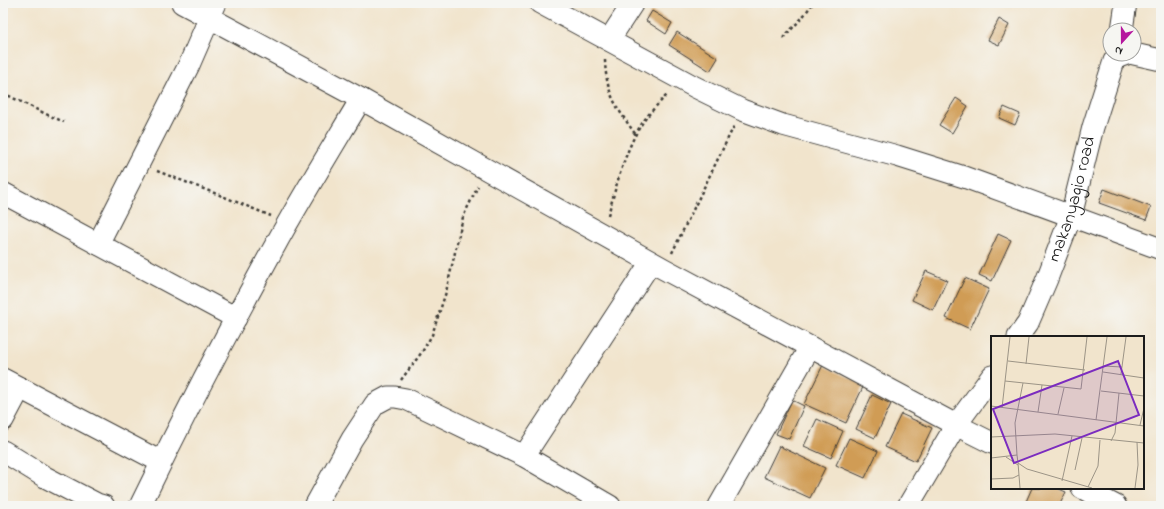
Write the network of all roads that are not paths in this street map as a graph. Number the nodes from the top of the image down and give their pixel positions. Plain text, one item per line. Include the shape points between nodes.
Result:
1 (182, 3) edge
2 (540, 3) edge
3 (632, 3) edge
4 (1126, 3) edge
5 (213, 10) edge
6 (1123, 22) edge
7 (609, 40) junction
8 (1142, 57) edge
9 (1161, 60) edge
10 (1114, 62) edge
11 (361, 99) junction
12 (3, 193) edge
13 (1071, 216) junction
14 (98, 244) junction
15 (1161, 248) edge
16 (658, 266) junction
17 (236, 318) junction
18 (1019, 336) edge
19 (810, 346) junction
20 (991, 377) edge
21 (11, 383) edge
22 (3, 420) edge
23 (956, 425) junction
24 (991, 442) edge
25 (3, 451) edge
26 (524, 456) junction
27 (161, 462) junction
28 (1082, 495) edge
29 (104, 506) edge
30 (140, 506) edge
31 (315, 506) edge
32 (610, 506) edge
33 (719, 506) edge
34 (908, 506) edge
35 (1116, 506) edge

1 - 5 street
2 - 7 street
3 - 7 street
4 - 6 street
5 - 11 street
5 - 14 street via 189,65
7 - 13 street via 742,110 783,125 964,177
8 - 9 street, makanyagio road
10 - 13 street, makanyagio road via 1093,127
11 - 16 street
11 - 17 street
12 - 14 street
13 - 15 street
13 - 18 street, makanyagio road via 1028,323
14 - 17 street
16 - 19 street
16 - 26 street
17 - 27 street
19 - 23 street
19 - 33 street
20 - 23 street
21 - 22 street
21 - 27 street
23 - 24 street
23 - 34 street
25 - 29 street
26 - 31 street via 406,399 388,397 375,404 352,438
26 - 32 street
27 - 30 street
28 - 35 street

